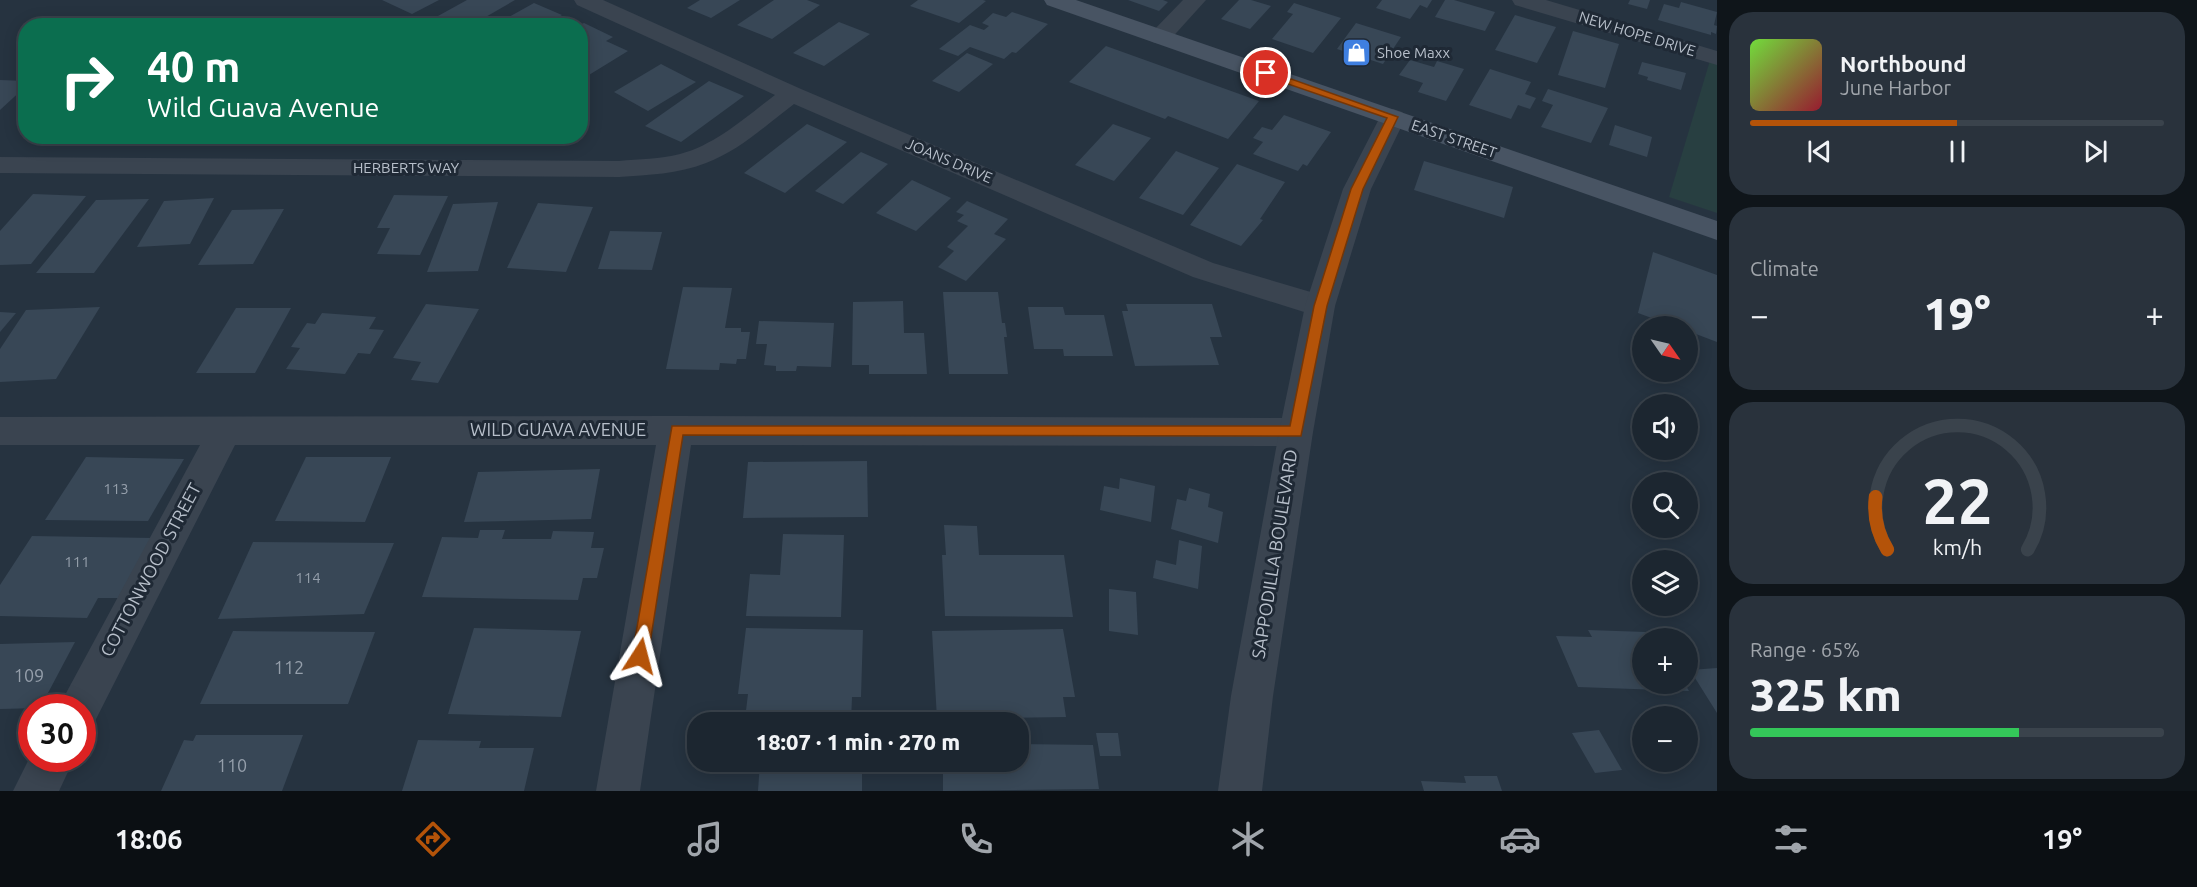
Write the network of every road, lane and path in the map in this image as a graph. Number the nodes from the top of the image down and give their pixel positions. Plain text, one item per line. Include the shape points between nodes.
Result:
1 (585, 0) edge
2 (1055, 0) edge
3 (1195, 0) edge
4 (1524, 0) edge
5 (1160, 37) junction
6 (1717, 58) edge
7 (792, 94) junction
8 (1392, 117) junction
9 (0, 165) edge
10 (1717, 231) edge
11 (1320, 306) junction
12 (676, 430) junction
13 (0, 431) edge
14 (1296, 432) junction
15 (224, 433) junction
16 (86, 694) edge
17 (45, 772) edge
18 (35, 791) edge
19 (618, 791) edge
20 (1240, 791) edge

1 - 7 street, JOANS DRIVE
2 - 5 main road, EAST STREET
3 - 5 street
4 - 6 street, NEW HOPE DRIVE
5 - 8 main road, EAST STREET
7 - 9 street, HERBERTS WAY via 720,147 697,158 664,165 607,169
7 - 11 street, JOANS DRIVE via 1203,270
8 - 10 main road, EAST STREET
8 - 11 street, SAPPODILLA BOULEVARD via 1357,189
11 - 14 street, SAPPODILLA BOULEVARD
12 - 14 street, WILD GUAVA AVENUE
12 - 15 street, WILD GUAVA AVENUE
12 - 19 street
13 - 15 street, WILD GUAVA AVENUE
14 - 20 street, SAPPODILLA BOULEVARD via 1246,731
15 - 16 street, COTTONWOOD STREET
17 - 18 street

